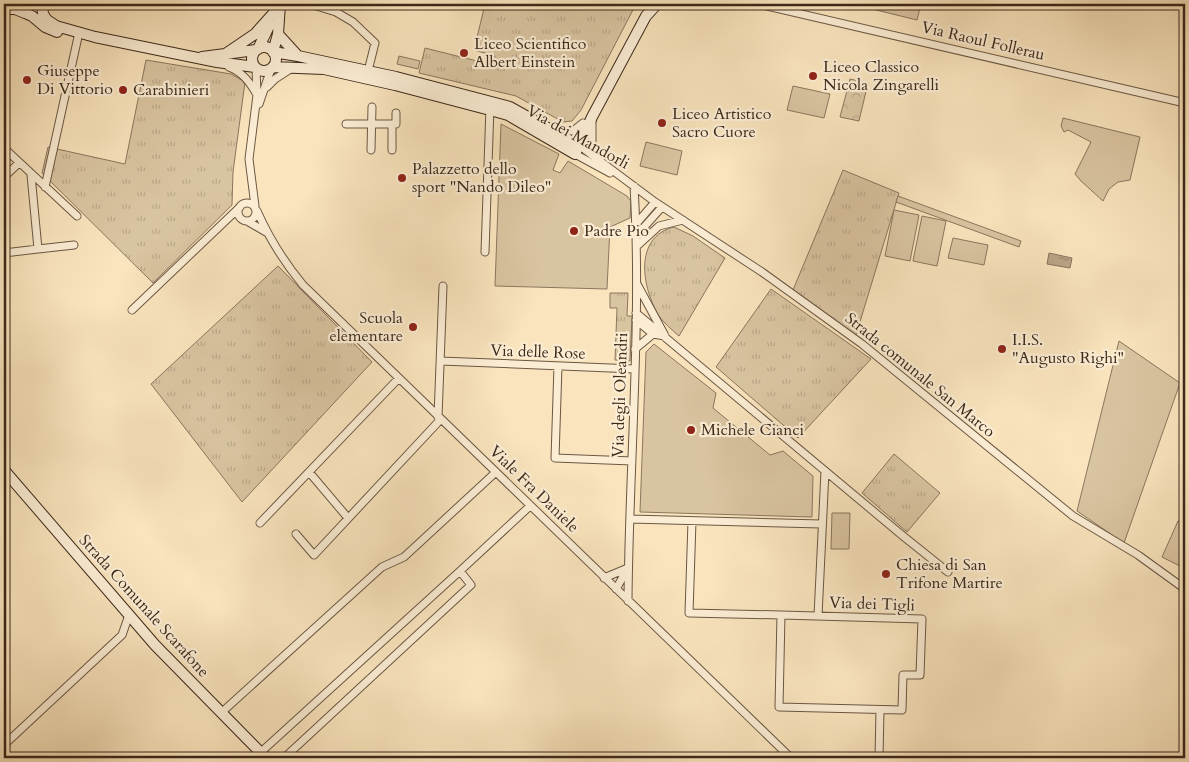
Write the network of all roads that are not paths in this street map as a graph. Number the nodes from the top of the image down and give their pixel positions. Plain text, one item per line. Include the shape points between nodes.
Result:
1 (277, 4) edge
2 (310, 4) edge
3 (646, 4) edge
4 (657, 4) edge
5 (758, 4) edge
6 (42, 5) edge
7 (4, 9) edge
8 (26, 11) edge
9 (646, 16) junction
10 (278, 34) junction
11 (78, 37) junction
12 (95, 37) junction
13 (257, 50) junction
14 (273, 52) junction
15 (227, 53) junction
16 (298, 56) junction
17 (196, 58) junction
18 (217, 62) junction
19 (256, 68) junction
20 (272, 68) junction
21 (292, 68) junction
22 (368, 71) junction
23 (260, 93) junction
24 (1185, 103) edge
25 (490, 106) junction
26 (372, 107) dead end
27 (396, 113) dead end
28 (592, 118) junction
29 (346, 124) dead end
30 (372, 124) junction
31 (392, 124) junction
32 (555, 132) junction
33 (4, 148) edge
34 (573, 148) junction
35 (371, 150) dead end
36 (392, 150) dead end
37 (592, 155) junction
38 (20, 163) junction
39 (31, 175) junction
40 (4, 177) edge
41 (251, 184) junction
42 (634, 186) junction
43 (44, 187) junction
44 (655, 202) junction
45 (242, 205) junction
46 (662, 207) junction
47 (256, 208) junction
48 (77, 216) dead end
49 (246, 220) junction
50 (683, 220) junction
51 (223, 224) junction
52 (636, 224) junction
53 (266, 233) junction
54 (637, 235) junction
55 (74, 245) dead end
56 (636, 246) junction
57 (38, 249) junction
58 (485, 252) dead end
59 (4, 253) edge
60 (636, 282) junction
61 (443, 286) dead end
62 (132, 310) dead end
63 (636, 316) junction
64 (653, 334) junction
65 (665, 336) junction
66 (635, 350) junction
67 (441, 361) junction
68 (558, 366) junction
69 (634, 369) junction
70 (399, 378) junction
71 (439, 404) junction
72 (427, 406) junction
73 (438, 416) junction
74 (632, 461) junction
75 (4, 470) edge
76 (825, 471) junction
77 (309, 472) junction
78 (496, 472) junction
79 (530, 506) junction
80 (348, 518) junction
81 (630, 519) junction
82 (692, 520) junction
83 (260, 523) dead end
84 (821, 524) junction
85 (296, 534) dead end
86 (628, 568) junction
87 (460, 571) junction
88 (948, 572) dead end
89 (604, 578) junction
90 (616, 589) junction
91 (1185, 589) edge
92 (628, 601) junction
93 (129, 615) junction
94 (781, 615) junction
95 (818, 616) junction
96 (880, 710) junction
97 (221, 713) junction
98 (4, 745) edge
99 (263, 755) edge
100 (284, 758) edge
101 (791, 758) edge
102 (878, 758) edge

1 - 10 street
1 - 13 street
1 - 15 street via 255,34
2 - 22 street via 336,12 353,22 375,43
3 - 9 street
4 - 9 street
5 - 24 street, Via Raoul Follerau
6 - 8 street via 38,14
6 - 12 street via 47,20 56,26
7 - 8 street
8 - 11 street via 45,27
9 - 28 street
10 - 14 street
10 - 16 street
11 - 12 street
11 - 43 street
12 - 17 street
13 - 14 street via 267,48
13 - 15 street
13 - 19 street via 252,60
14 - 16 street, Via dei Mandorli
14 - 20 street via 276,62
15 - 17 street
16 - 22 street, Via dei Mandorli
17 - 18 street
18 - 19 street
18 - 23 street via 238,70
19 - 20 street via 265,71
19 - 23 street, Viale Fra Daniele
20 - 21 street, Via dei Mandorli
20 - 23 street, Viale Fra Daniele
21 - 23 street
21 - 25 street, Via dei Mandorli via 330,70
22 - 25 street, Via dei Mandorli
23 - 41 street, Viale Fra Daniele via 249,159
25 - 32 street, Via dei Mandorli via 510,107
25 - 34 street, Via dei Mandorli
25 - 58 street
26 - 30 street
27 - 31 street via 396,124
28 - 32 street via 572,131
28 - 34 street
28 - 37 street
29 - 30 street
30 - 31 street
30 - 35 street
31 - 36 street
32 - 34 street, Via dei Mandorli
33 - 38 street
34 - 37 street, Via dei Mandorli
34 - 42 street, Via dei Mandorli
37 - 42 street, Via dei Mandorli
38 - 39 street
38 - 40 street
39 - 43 street
39 - 57 street
41 - 45 street, Viale Fra Daniele
41 - 47 street, Viale Fra Daniele
42 - 44 street, Strada comunale San Marco
42 - 52 street, Via degli Oleandri
43 - 48 street
44 - 46 street, Strada comunale San Marco
44 - 52 street
45 - 47 street via 250,203
45 - 49 street via 239,215
45 - 51 street
46 - 50 street, Strada comunale San Marco
46 - 54 street
47 - 49 street via 255,217
47 - 53 street, Viale Fra Daniele
49 - 51 street
49 - 53 street, Viale Fra Daniele
50 - 56 street via 659,226
50 - 91 street, Strada comunale San Marco via 862,344 1072,516 1138,555
51 - 62 street
52 - 54 street, Via degli Oleandri
53 - 70 street, Viale Fra Daniele via 303,285
54 - 56 street, Via degli Oleandri
55 - 57 street
56 - 60 street, Via degli Oleandri
57 - 59 street
60 - 63 street, Via degli Oleandri
60 - 65 street
61 - 67 street
63 - 64 street
63 - 65 street
63 - 66 street, Via degli Oleandri
64 - 65 street
64 - 66 street
65 - 76 street
66 - 69 street, Via degli Oleandri
67 - 68 street, Via delle Rose
67 - 71 street
68 - 69 street, Via delle Rose
68 - 74 street via 555,458
69 - 74 street, Via degli Oleandri
70 - 72 street, Viale Fra Daniele
70 - 77 street
71 - 72 street
71 - 73 street
72 - 73 street, Viale Fra Daniele
73 - 78 street, Viale Fra Daniele
73 - 80 street
74 - 81 street, Via degli Oleandri
75 - 93 street, Strada Comunale Scarafone
76 - 84 street
76 - 88 street
77 - 80 street
77 - 83 street
78 - 79 street, Viale Fra Daniele
78 - 97 street via 404,557 382,567
79 - 87 street
79 - 89 street, Viale Fra Daniele
80 - 85 street via 314,555
81 - 82 street
81 - 86 street, Via degli Oleandri
82 - 84 street
82 - 94 street, Via dei Tigli via 689,614
84 - 95 street
86 - 89 street
86 - 90 street
86 - 92 street, Via degli Oleandri
87 - 99 street
87 - 100 street via 471,584
89 - 90 street, Viale Fra Daniele
90 - 92 street, Viale Fra Daniele
92 - 101 street, Viale Fra Daniele
93 - 97 street, Strada Comunale Scarafone
93 - 98 street via 122,635
94 - 95 street, Via dei Tigli
94 - 96 street, Via dei Tigli via 779,707
95 - 96 street, Via dei Tigli via 922,619 920,675 903,675 902,710
96 - 102 street
97 - 99 street, Strada Comunale Scarafone

